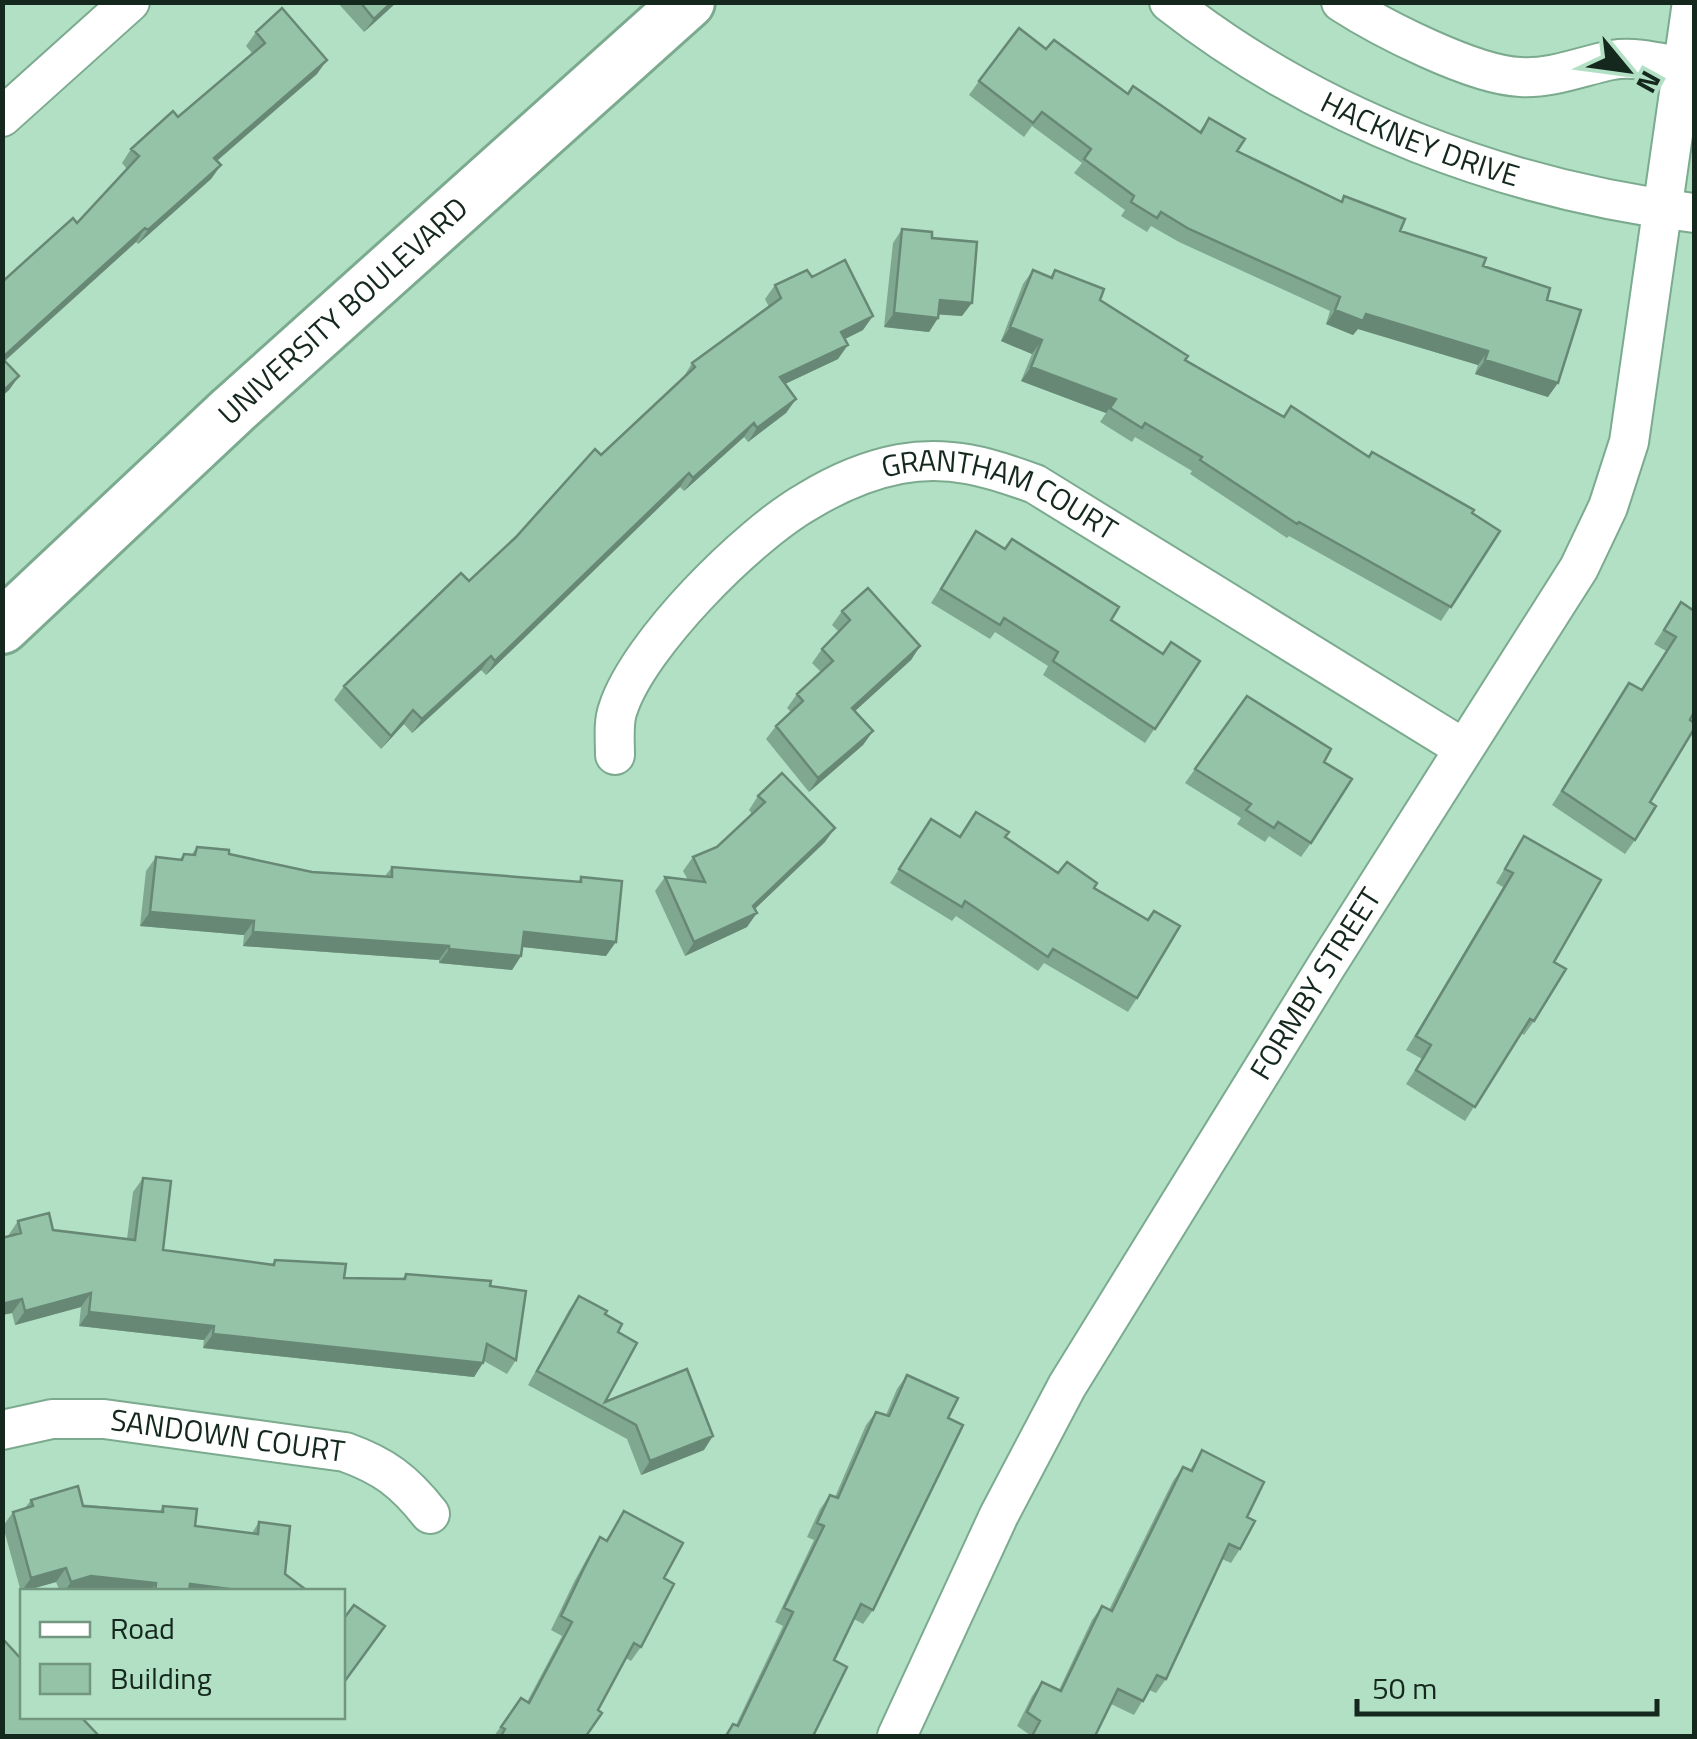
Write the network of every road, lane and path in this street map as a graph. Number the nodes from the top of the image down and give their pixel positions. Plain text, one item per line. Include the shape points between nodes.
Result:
1 (130, 2) edge
2 (688, 2) edge
3 (1169, 2) edge
4 (1341, 2) edge
5 (1692, 2) edge
6 (1682, 68) junction
7 (2, 118) edge
8 (1679, 212) edge
9 (2, 626) edge
10 (1463, 748) junction
11 (614, 754) dead end
12 (2, 1430) edge
13 (430, 1514) dead end
14 (897, 1736) edge

1 - 7 street
2 - 9 street, UNIVERSITY BOULEVARD
3 - 8 street, HACKNEY DRIVE via 1286,80 1408,139 1501,173
4 - 6 street via 1437,52 1509,75 1564,74 1616,59
5 - 6 street, FORMBY STREET
6 - 8 street, FORMBY STREET
8 - 10 street, FORMBY STREET via 1629,442 1608,507 1579,568
10 - 11 street, GRANTHAM COURT via 1035,484 950,460 900,464 851,478 781,519 718,574 640,665 617,711
10 - 14 street, FORMBY STREET via 1067,1386 999,1514
12 - 13 street, SANDOWN COURT via 52,1419 104,1419 345,1452 376,1463 410,1488

